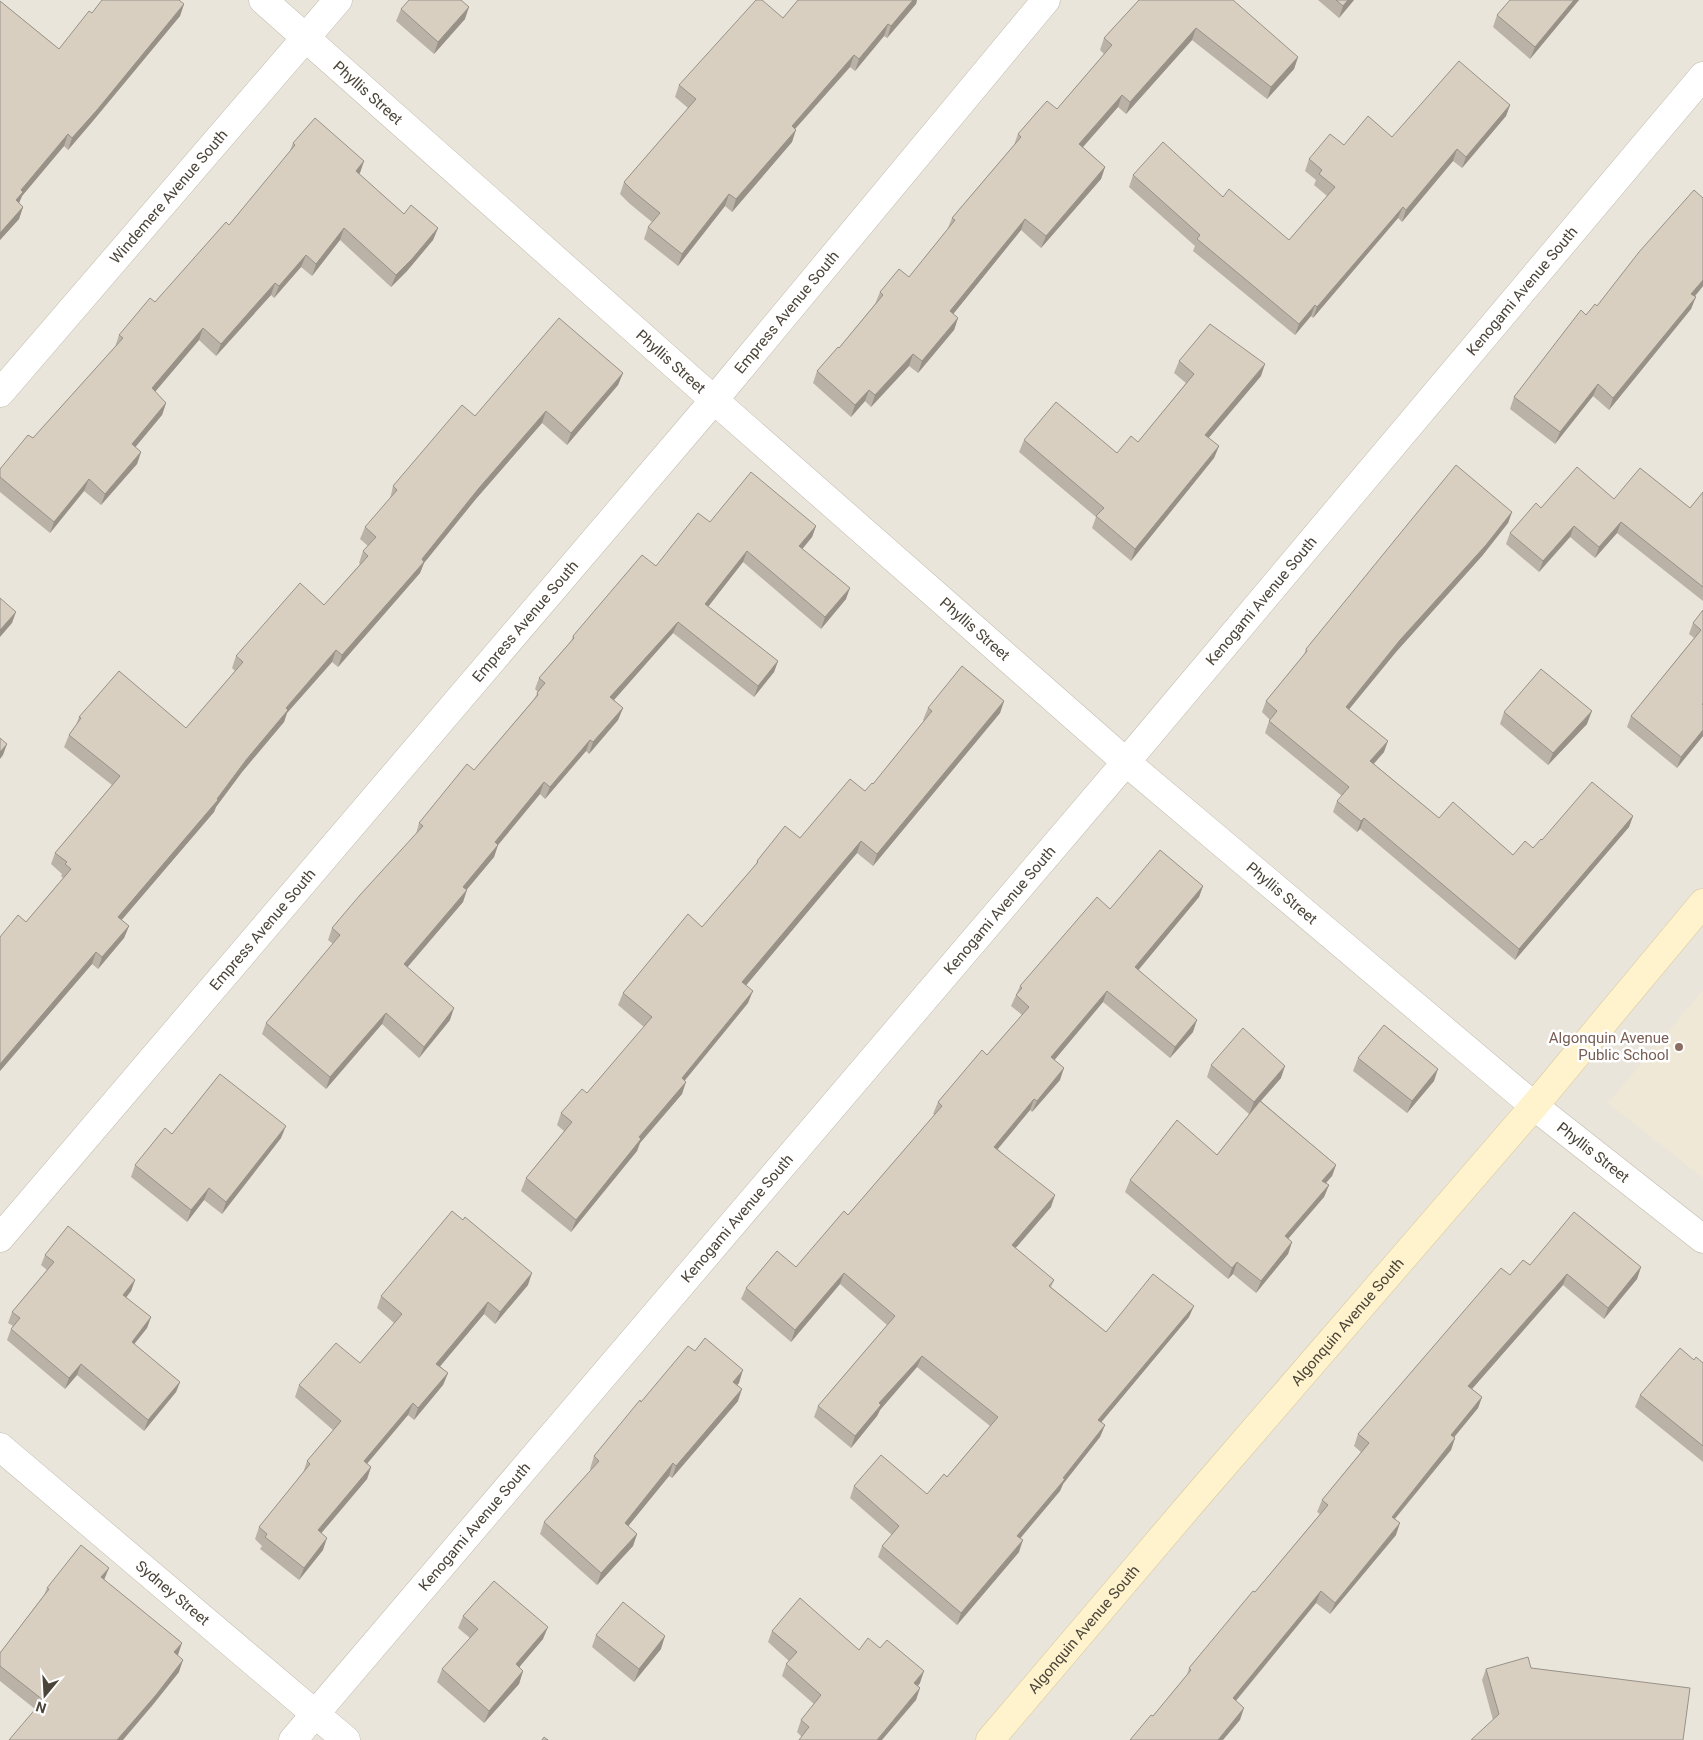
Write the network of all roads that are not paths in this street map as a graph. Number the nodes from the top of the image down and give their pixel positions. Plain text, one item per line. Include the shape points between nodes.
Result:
1 (263, 0) edge
2 (338, 0) edge
3 (1046, 0) edge
4 (307, 38) junction
5 (1703, 76) edge
6 (0, 393) edge
7 (714, 400) junction
8 (1126, 762) junction
9 (1703, 903) edge
10 (1534, 1106) junction
11 (0, 1238) edge
12 (1703, 1239) edge
13 (0, 1447) edge
14 (316, 1715) junction
15 (293, 1740) edge
16 (346, 1740) edge
17 (990, 1740) edge

1 - 4 street, Phyllis Street
2 - 4 street, Windemere Avenue South
3 - 7 street, Empress Avenue South
4 - 6 street, Windemere Avenue South
4 - 7 street, Phyllis Street
5 - 8 street, Kenogami Avenue South
7 - 8 street, Phyllis Street
7 - 11 street, Empress Avenue South
8 - 10 street, Phyllis Street
8 - 14 street, Kenogami Avenue South
9 - 10 main road, Algonquin Avenue South
10 - 12 street, Phyllis Street
10 - 17 main road, Algonquin Avenue South
13 - 14 street, Sydney Street
14 - 15 street, Kenogami Avenue South
14 - 16 street, Sydney Street

